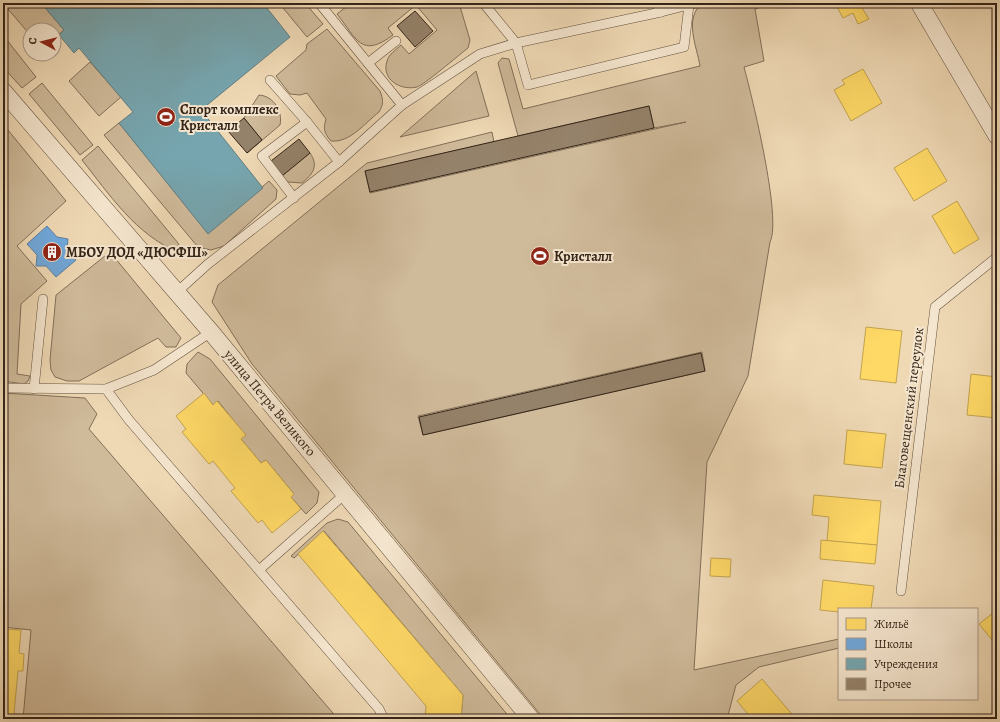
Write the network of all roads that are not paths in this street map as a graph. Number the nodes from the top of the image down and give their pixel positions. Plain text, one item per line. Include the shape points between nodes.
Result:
1 (319, 3) edge
2 (494, 3) edge
3 (656, 3) edge
4 (919, 3) edge
5 (692, 4) edge
6 (661, 12) junction
7 (396, 42) dead end
8 (516, 44) junction
9 (368, 63) junction
10 (270, 80) dead end
11 (3, 91) edge
12 (402, 105) junction
13 (307, 122) junction
14 (997, 136) edge
15 (339, 162) junction
16 (294, 198) junction
17 (997, 257) edge
18 (177, 292) junction
19 (43, 299) dead end
20 (211, 332) junction
21 (3, 388) edge
22 (34, 389) junction
23 (106, 389) junction
24 (346, 493) junction
25 (260, 570) junction
26 (901, 591) dead end
27 (384, 719) edge
28 (531, 719) edge

1 - 9 lane
2 - 8 lane via 485,5
3 - 6 lane
4 - 14 street
5 - 6 lane
5 - 8 lane via 684,47 528,85
6 - 8 lane
7 - 9 lane
8 - 12 lane via 480,54
9 - 12 lane
10 - 13 lane
11 - 18 street, улица Петра Великого
12 - 15 lane
13 - 15 lane
13 - 16 lane via 262,156
15 - 16 lane
16 - 18 lane via 208,264
17 - 26 lane, Благовещенский переулок via 935,307
18 - 20 street, улица Петра Великого
19 - 22 lane
20 - 23 lane via 154,370
20 - 24 street, улица Петра Великого
21 - 22 lane
22 - 23 lane
23 - 25 lane via 129,420
24 - 25 lane
24 - 28 street, улица Петра Великого
25 - 27 lane via 374,703

